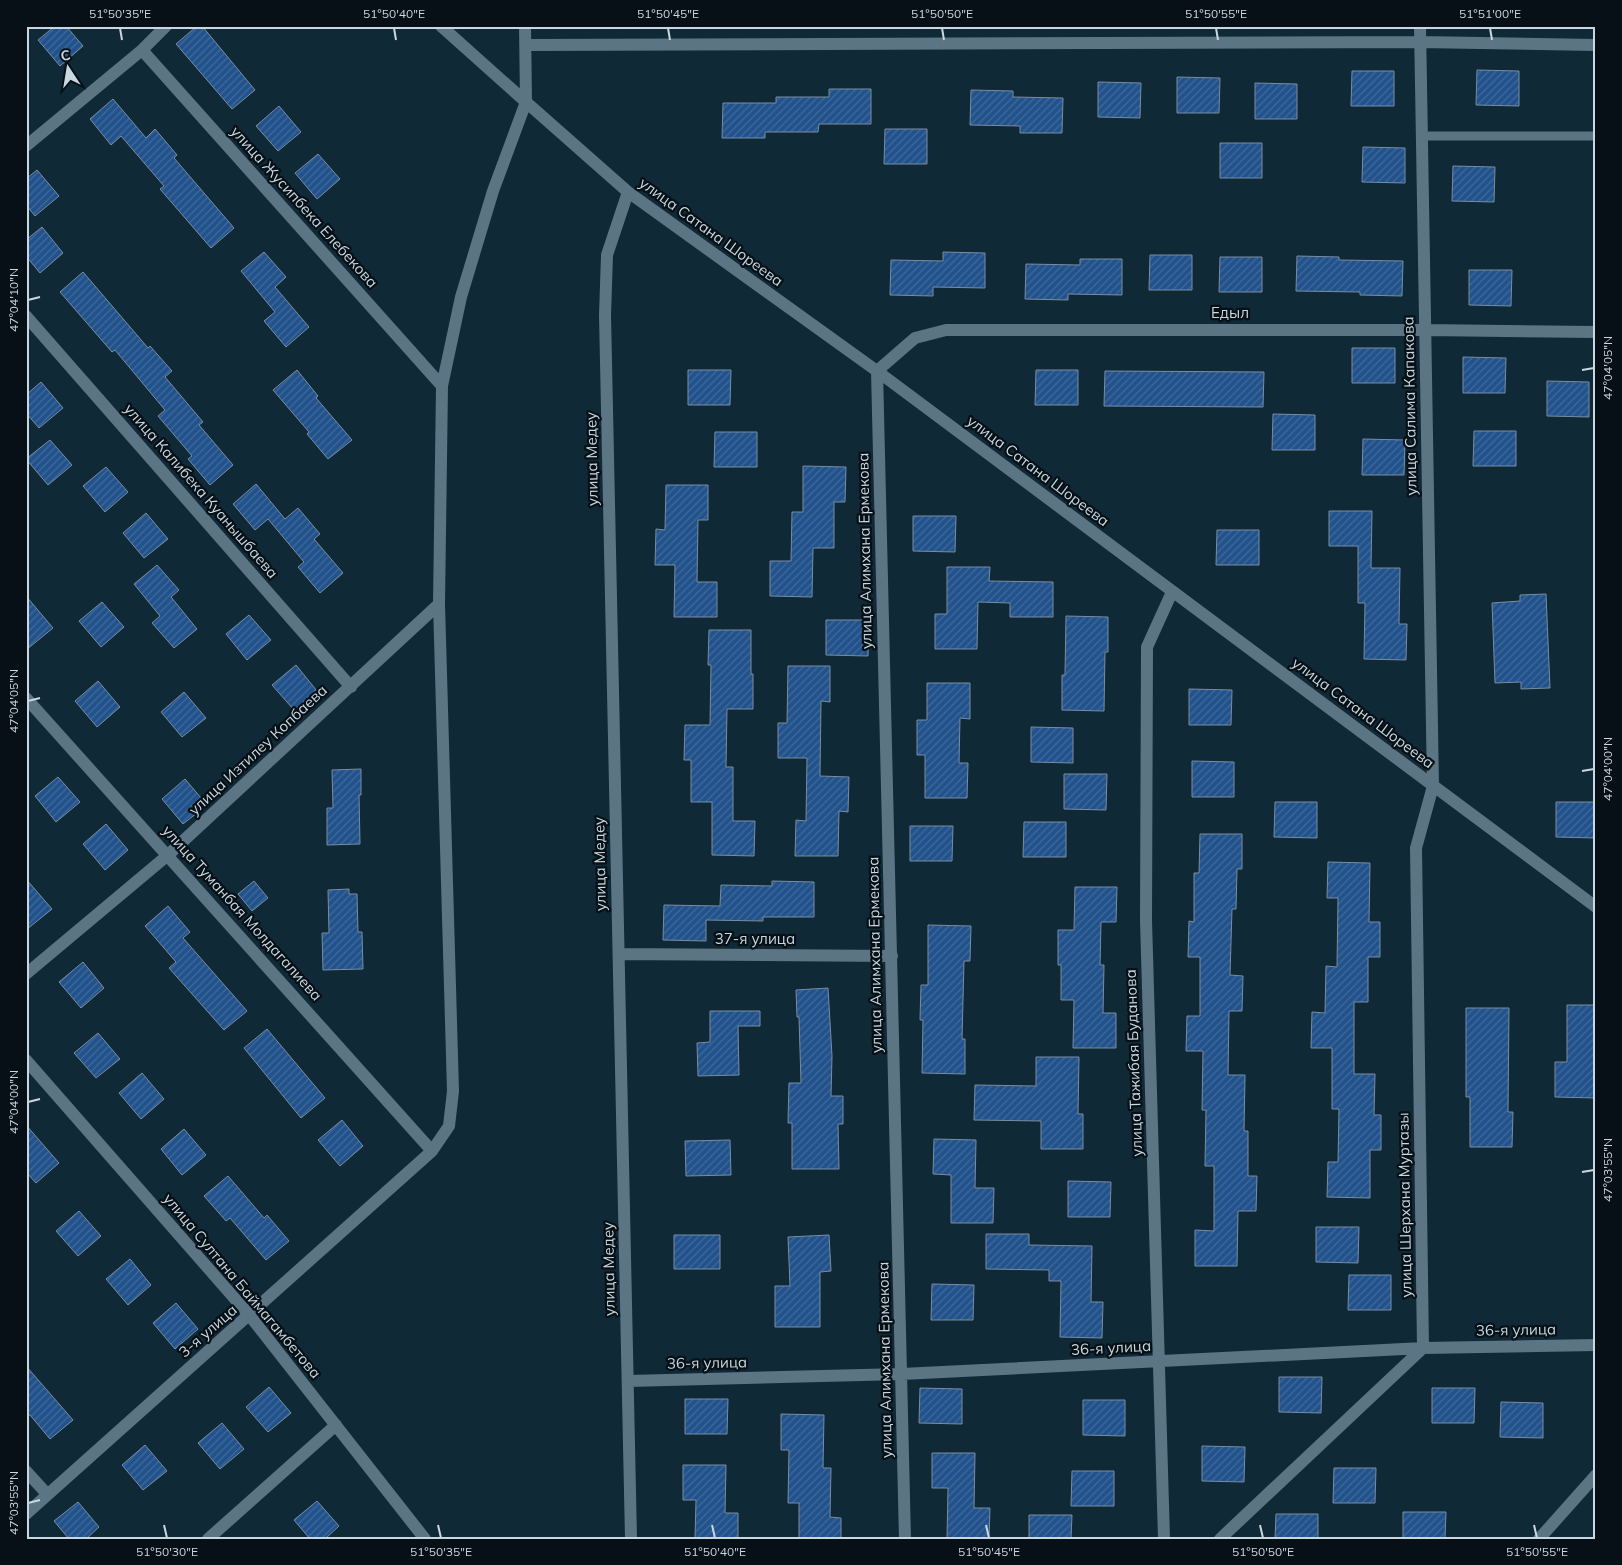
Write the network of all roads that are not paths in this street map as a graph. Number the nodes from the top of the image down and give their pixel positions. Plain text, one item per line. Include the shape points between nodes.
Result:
1 (166, 26) edge
2 (441, 26) edge
3 (525, 26) edge
4 (1420, 26) edge
5 (1420, 42) junction
6 (526, 45) junction
7 (1596, 46) edge
8 (142, 50) junction
9 (526, 102) junction
10 (1422, 136) junction
11 (1596, 136) edge
12 (26, 146) edge
13 (628, 192) junction
14 (26, 316) edge
15 (1425, 330) junction
16 (1596, 332) edge
17 (877, 371) junction
18 (442, 386) junction
19 (1172, 592) junction
20 (439, 604) junction
21 (351, 687) junction
22 (26, 698) edge
23 (1433, 786) junction
24 (168, 855) junction
25 (1596, 907) edge
26 (619, 954) junction
27 (892, 956) junction
28 (26, 974) edge
29 (26, 1060) edge
30 (432, 1151) junction
31 (250, 1316) junction
32 (1596, 1345) edge
33 (1423, 1348) junction
34 (1159, 1362) junction
35 (902, 1374) junction
36 (628, 1381) junction
37 (336, 1425) junction
38 (26, 1471) edge
39 (1596, 1475) edge
40 (47, 1494) junction
41 (26, 1514) edge
42 (208, 1539) edge
43 (425, 1539) edge
44 (632, 1539) edge
45 (905, 1539) edge
46 (1164, 1539) edge
47 (1220, 1539) edge
48 (1538, 1539) edge

1 - 8 street
2 - 9 street, улица Сатана Шореева
3 - 6 street
4 - 5 street, улица Салима Капакова
5 - 6 street
5 - 7 street
5 - 10 street, улица Салима Капакова
6 - 9 street
8 - 12 street
8 - 18 street, улица Жусипбека Елебекова
9 - 13 street, улица Сатана Шореева
9 - 18 street via 493,191 461,296
10 - 11 lane
10 - 15 street, улица Салима Капакова
13 - 17 street, улица Сатана Шореева
13 - 26 street, улица Медеу via 607,255 604,315
14 - 21 street, улица Калибека Куанышбаева
15 - 16 street, Едыл
15 - 17 street, Едыл via 946,330 915,338
15 - 23 street, улица Салима Капакова
17 - 19 street, улица Сатана Шореева
17 - 27 street, улица Алимхана Ермекова
18 - 20 street
19 - 23 street, улица Сатана Шореева
19 - 34 street, улица Тажибая Буданова via 1147,647 1146,920
20 - 21 street, улица Изтилеу Копбаева
20 - 30 street via 453,1091 449,1126
21 - 24 street, улица Изтилеу Копбаева
22 - 24 street, улица Туманбая Молдагалиева
23 - 25 street, улица Сатана Шореева
23 - 33 street, улица Шерхана Муртазы via 1416,848
24 - 28 street, улица Изтилеу Копбаева
24 - 30 street, улица Туманбая Молдагалиева
26 - 27 street, 37-я улица
26 - 36 street, улица Медеу
27 - 35 street, улица Алимхана Ермекова
29 - 31 street, улица Султана Баймагамбетова
30 - 31 street, 3-я улица
31 - 37 street, улица Султана Баймагамбетова
31 - 40 street, 3-я улица
32 - 33 street, 36-я улица
33 - 34 street, 36-я улица
33 - 47 street
34 - 35 street, 36-я улица
34 - 46 street, улица Тажибая Буданова
35 - 36 street, 36-я улица
35 - 45 street, улица Алимхана Ермекова
36 - 44 street, улица Медеу
37 - 42 street
37 - 43 street, улица Султана Баймагамбетова
38 - 40 street
39 - 48 street
40 - 41 street, 3-я улица

